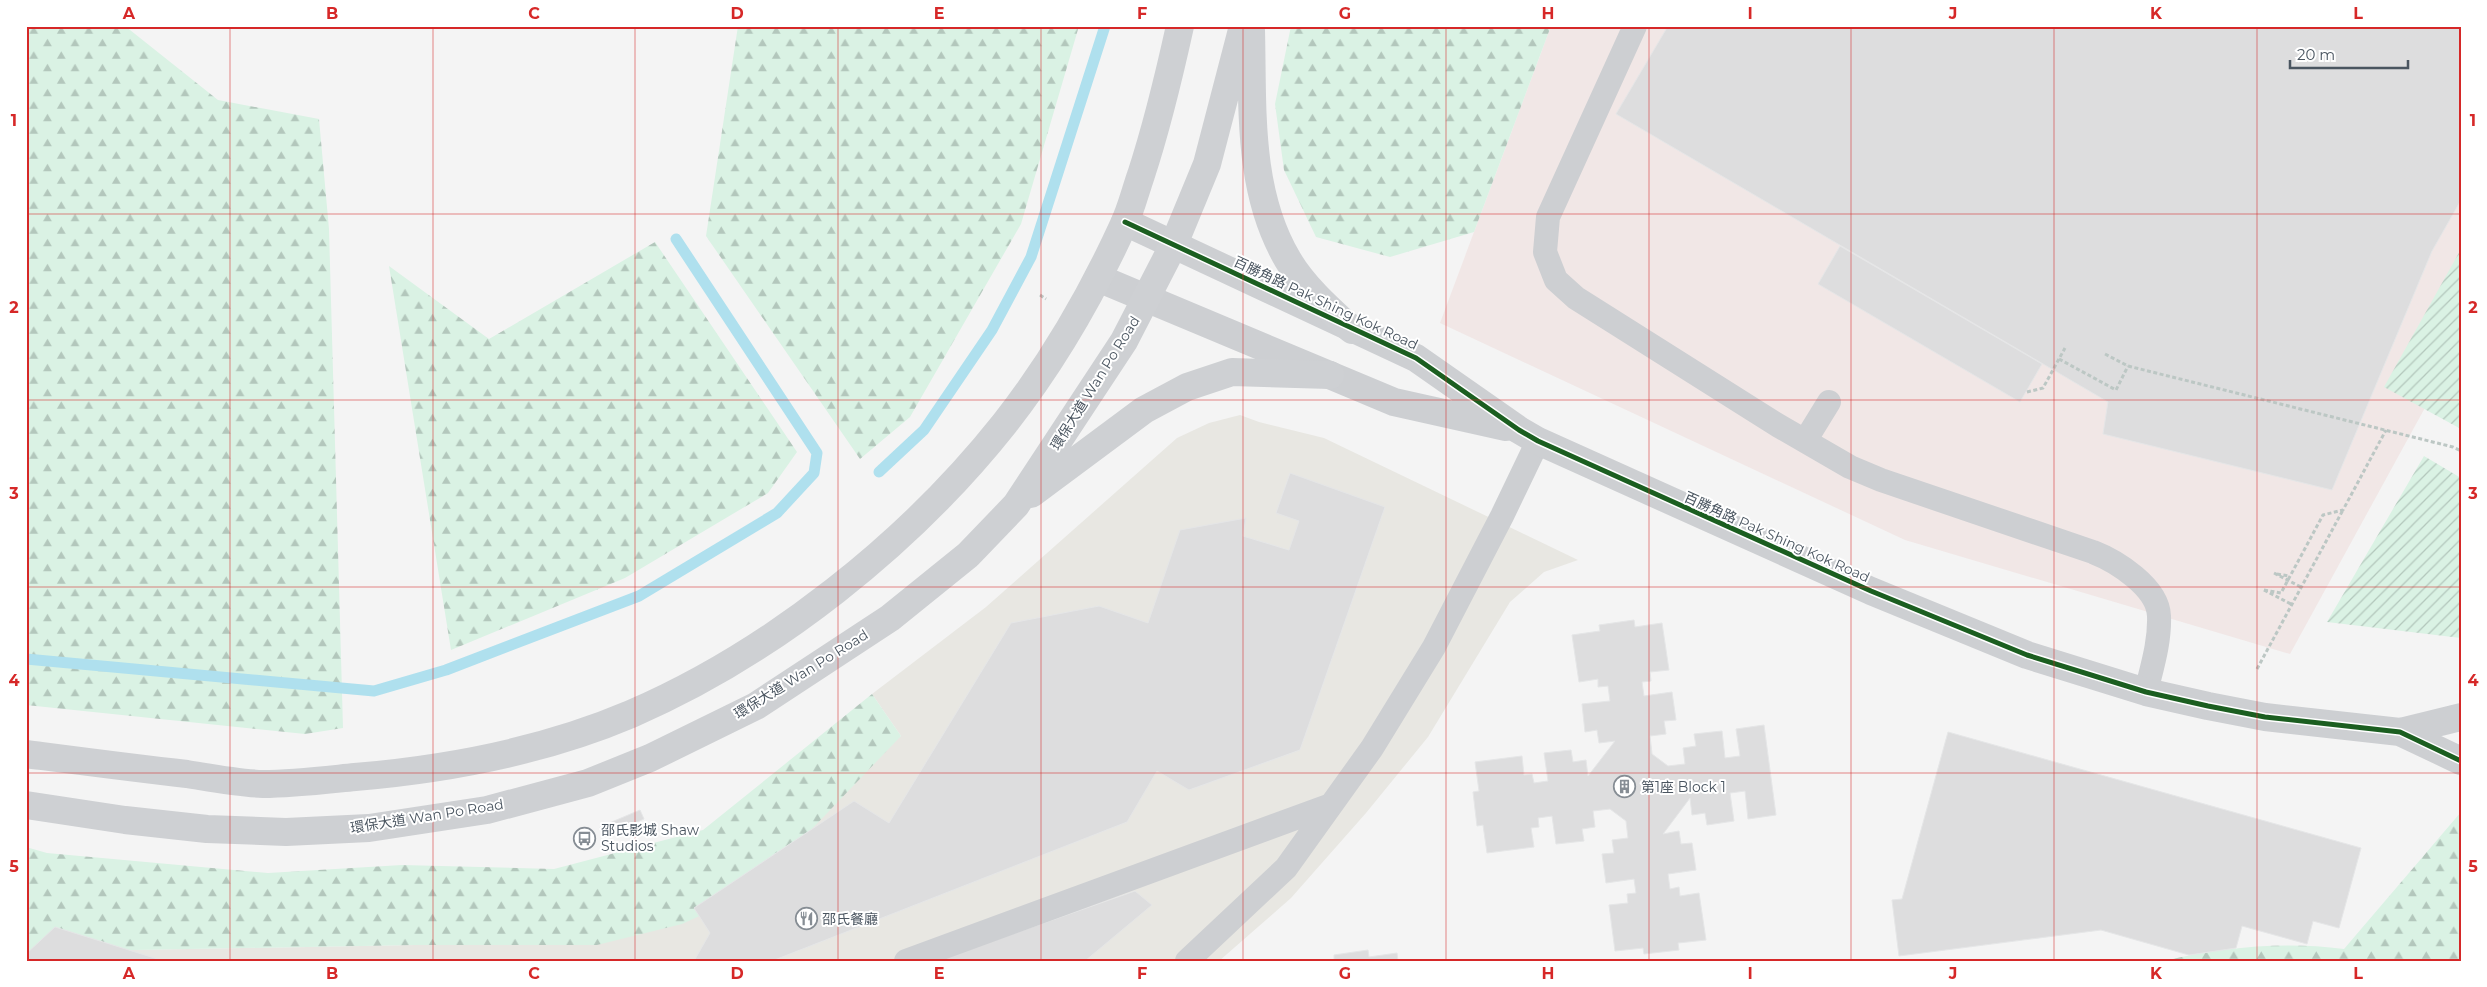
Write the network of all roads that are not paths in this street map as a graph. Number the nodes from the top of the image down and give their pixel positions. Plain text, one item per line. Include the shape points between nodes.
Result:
1 (1180, 26) edge
2 (1243, 26) edge
3 (1251, 26) edge
4 (1628, 26) edge
5 (1635, 26) edge
6 (1623, 49) junction
7 (1125, 222) junction
8 (1174, 244) junction
9 (1098, 278) junction
10 (1146, 299) junction
11 (1352, 330) junction
12 (1330, 375) junction
13 (1829, 402) dead end
14 (1528, 435) junction
15 (1805, 441) junction
16 (1016, 505) junction
17 (2140, 690) junction
18 (2461, 717) edge
19 (2400, 732) junction
20 (26, 754) edge
21 (2461, 761) edge
22 (26, 805) edge
23 (1331, 805) junction
24 (906, 961) edge
25 (1187, 961) edge

1 - 7 main road via 1147,156
2 - 8 main road, 環保大道 Wan Po Road via 1207,164
3 - 11 main road via 1258,179 1273,231 1288,261 1326,307
4 - 6 lane
5 - 6 lane
6 - 15 lane via 1548,217 1545,252 1556,280 1576,298
7 - 8 street, 百勝角路 Pak Shing Kok Road
7 - 9 main road
8 - 10 main road, 環保大道 Wan Po Road
8 - 11 street, 百勝角路 Pak Shing Kok Road
9 - 10 street, 百勝角路 Pak Shing Kok Road
9 - 20 main road via 1078,316 1006,422 917,518 820,602 766,639 718,670 630,714 526,750 398,774 325,780 261,784
10 - 12 street, 百勝角路 Pak Shing Kok Road
10 - 16 main road, 環保大道 Wan Po Road via 1124,341
11 - 14 street, 百勝角路 Pak Shing Kok Road via 1416,358
12 - 14 street, 百勝角路 Pak Shing Kok Road via 1394,402
12 - 16 main road via 1232,372 1187,387 1144,410
13 - 15 lane
14 - 17 street, 百勝角路 Pak Shing Kok Road via 1871,592 2027,655
14 - 23 lane via 1502,516 1434,647 1372,748
15 - 17 lane via 1850,468 2111,559 2127,570 2150,594 2159,616 2158,642
16 - 22 main road, 環保大道 Wan Po Road via 968,555 890,618 756,706 650,758 588,783 487,810 369,828 286,832 207,829
17 - 19 street, 百勝角路 Pak Shing Kok Road via 2265,716
18 - 19 street, 百勝角路 Pak Shing Kok Road
19 - 21 street, 百勝角路 Pak Shing Kok Road
23 - 24 lane
23 - 25 lane via 1286,868

